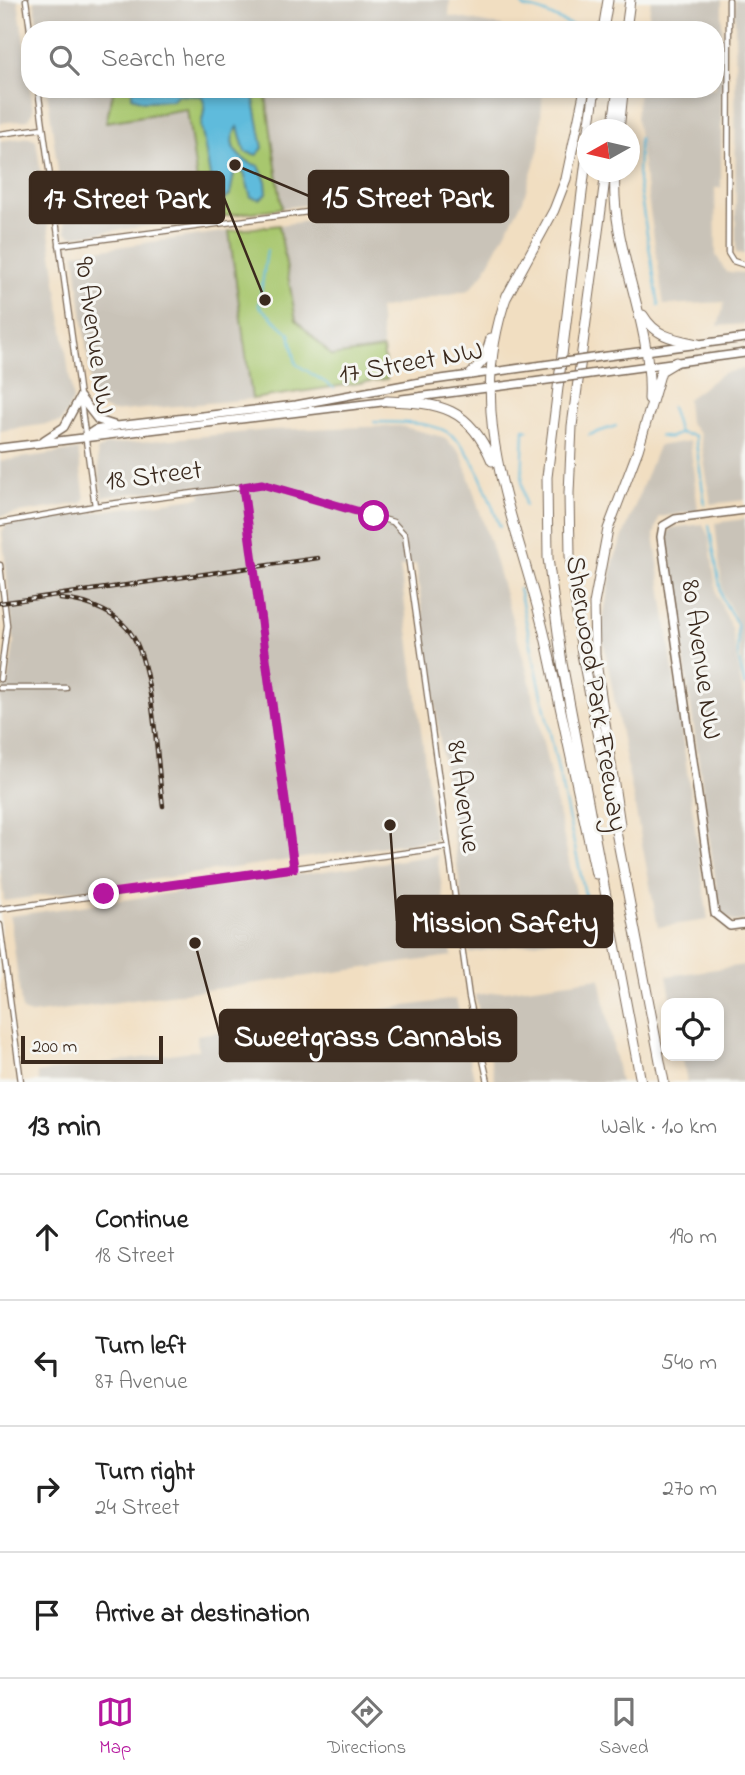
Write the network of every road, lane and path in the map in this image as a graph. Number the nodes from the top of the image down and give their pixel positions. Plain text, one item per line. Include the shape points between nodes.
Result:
1 (26, 0) edge
2 (630, 0) edge
3 (729, 0) edge
4 (29, 21) edge
5 (628, 21) edge
6 (39, 98) edge
7 (583, 98) edge
8 (593, 98) edge
9 (617, 98) edge
10 (622, 98) edge
11 (590, 119) edge
12 (614, 119) edge
13 (620, 119) edge
14 (43, 128) junction
15 (0, 134) edge
16 (582, 182) edge
17 (605, 182) edge
18 (615, 182) edge
19 (375, 198) dead end
20 (59, 245) junction
21 (745, 265) edge
22 (632, 287) junction
23 (508, 295) junction
24 (745, 338) edge
25 (698, 344) junction
26 (648, 351) junction
27 (745, 353) edge
28 (676, 362) junction
29 (648, 367) junction
30 (492, 372) junction
31 (471, 374) junction
32 (492, 387) junction
33 (80, 397) junction
34 (387, 401) junction
35 (646, 418) junction
36 (117, 426) junction
37 (85, 436) junction
38 (40, 442) junction
39 (0, 448) edge
40 (499, 479) junction
41 (243, 487) junction
42 (95, 506) junction
43 (745, 510) edge
44 (393, 522) joint
45 (0, 523) edge
46 (0, 565) edge
47 (0, 679) edge
48 (0, 688) edge
49 (66, 688) dead end
50 (447, 847) junction
51 (294, 868) junction
52 (624, 877) junction
53 (0, 909) edge
54 (745, 924) edge
55 (0, 925) edge
56 (623, 985) junction
57 (21, 1082) edge
58 (488, 1082) edge
59 (642, 1082) edge
60 (664, 1082) edge

1 - 4 street
2 - 5 highway
3 - 21 street via 729,253 733,261
6 - 14 street, 90 Avenue NW
7 - 23 highway via 566,179 549,221
8 - 11 highway
9 - 12 highway
10 - 13 highway
14 - 15 street
14 - 20 street, 90 Avenue NW
16 - 56 highway, Sherwood Park Freeway via 549,445 547,533 555,627
17 - 52 highway, Sherwood Park Freeway via 572,426 568,525 577,623
18 - 22 highway via 616,225
19 - 20 street via 368,204
20 - 33 street, 90 Avenue NW
22 - 25 highway via 645,318 657,332
22 - 26 highway
23 - 30 highway via 497,330
23 - 31 highway via 485,358
24 - 25 main road, 17 Street NW
25 - 26 main road, 17 Street NW
26 - 29 highway
26 - 30 main road, 17 Street NW, bridge
27 - 28 main road, 17 Street NW
28 - 29 main road, 17 Street NW
28 - 35 highway via 661,370
29 - 32 main road, 17 Street NW, bridge
29 - 35 highway
30 - 31 main road, 17 Street NW
30 - 32 highway
31 - 36 main road, 17 Street NW via 296,405
32 - 34 main road, 17 Street NW
32 - 40 highway
33 - 36 main road via 98,420
33 - 37 street, 90 Avenue NW
33 - 38 main road via 64,427
34 - 37 main road, 17 Street NW
34 - 40 highway via 434,404 460,416 482,440
35 - 52 highway via 608,529 594,604 595,655
36 - 37 main road, 17 Street NW
37 - 38 main road, 17 Street NW
37 - 42 street, 90 Avenue NW
38 - 39 main road, 17 Street NW
40 - 56 highway via 546,640
41 - 42 street, 18 Street
41 - 44 street, 18 Street via 262,484
41 - 51 street
42 - 45 street, 18 Street
43 - 54 main road, 80 Avenue NW via 676,519 663,526 661,537 715,914 730,926
44 - 50 street, 84 Avenue via 405,535
46 - 47 street via 7,625
48 - 49 street
50 - 51 street
50 - 58 street, 84 Avenue via 469,997
51 - 53 street
52 - 60 highway, Sherwood Park Freeway
55 - 57 street
56 - 59 highway, Sherwood Park Freeway

